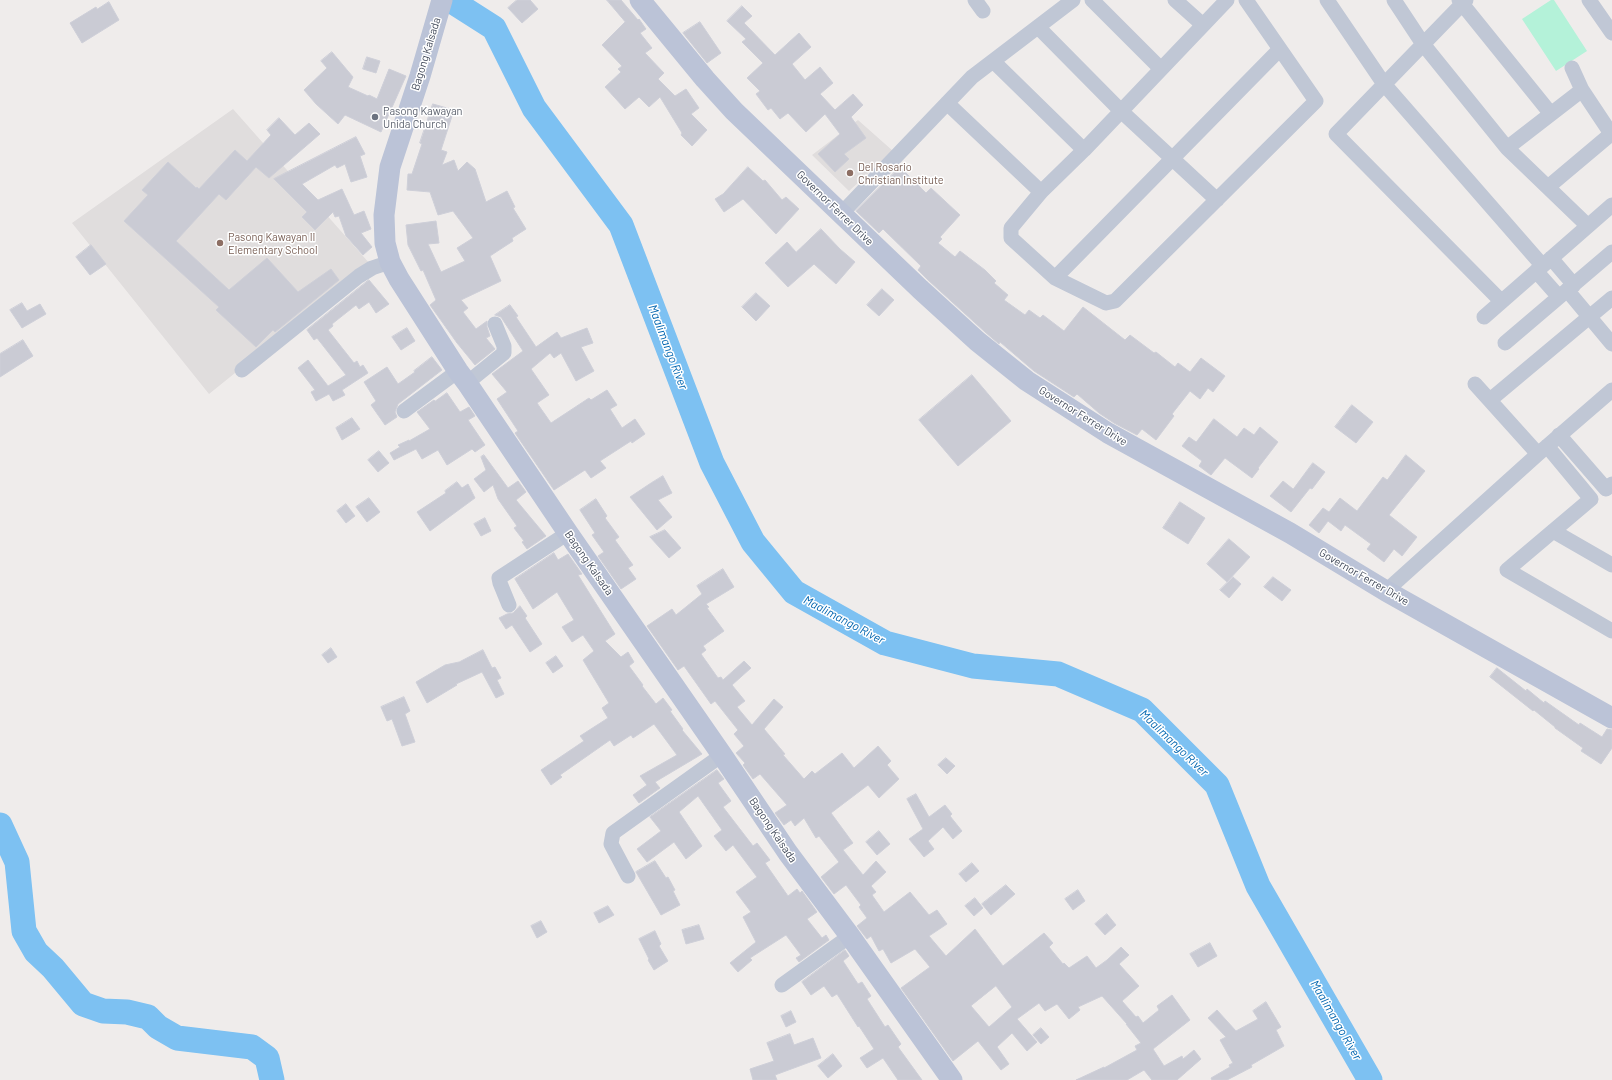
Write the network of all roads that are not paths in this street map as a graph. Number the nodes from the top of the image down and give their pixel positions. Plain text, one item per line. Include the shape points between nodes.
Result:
1 (442, 0) edge
2 (640, 0) edge
3 (1073, 0) edge
4 (1092, 0) edge
5 (1175, 0) edge
6 (1227, 0) edge
7 (1246, 0) edge
8 (1327, 0) edge
9 (1394, 0) edge
10 (1589, 0) edge
11 (1462, 1) edge
12 (1203, 25) junction
13 (1038, 27) junction
14 (1612, 33) edge
15 (1423, 44) junction
16 (1280, 48) junction
17 (992, 61) junction
18 (1572, 68) dead end
19 (1161, 69) junction
20 (1384, 84) junction
21 (1582, 90) junction
22 (947, 103) junction
23 (1121, 111) junction
24 (1551, 114) junction
25 (1612, 134) edge
26 (1507, 148) junction
27 (1084, 150) junction
28 (1172, 158) junction
29 (1548, 187) junction
30 (1041, 192) junction
31 (1217, 200) junction
32 (1612, 205) edge
33 (841, 214) junction
34 (1588, 226) junction
35 (1612, 252) edge
36 (390, 262) junction
37 (1543, 264) junction
38 (1055, 278) junction
39 (1567, 291) junction
40 (1612, 298) edge
41 (1501, 301) junction
42 (1590, 316) junction
43 (1484, 317) dead end
44 (495, 324) dead end
45 (1505, 343) dead end
46 (1612, 344) edge
47 (242, 370) dead end
48 (463, 377) junction
49 (1475, 384) dead end
50 (1612, 390) edge
51 (1490, 400) junction
52 (404, 411) dead end
53 (1559, 435) junction
54 (1542, 450) junction
55 (1604, 492) edge
56 (1553, 530) junction
57 (568, 533) junction
58 (1612, 565) edge
59 (1386, 591) junction
60 (509, 605) dead end
61 (1612, 631) edge
62 (1612, 718) edge
63 (722, 755) junction
64 (628, 876) dead end
65 (850, 936) junction
66 (782, 985) dead end
67 (952, 1080) edge

1 - 36 street, Bagong Kalsada via 390,167 384,215 385,243
2 - 33 street, Governor Ferrer Drive via 734,111
3 - 13 street
4 - 19 street
5 - 12 street
6 - 12 street
7 - 16 street
8 - 20 street
9 - 15 street
10 - 14 street
11 - 15 street
11 - 24 street
12 - 19 street
13 - 17 street
13 - 23 street
15 - 20 street
15 - 26 street
16 - 28 street
16 - 31 street via 1316,101
17 - 22 street
17 - 27 street
18 - 21 street
19 - 23 street
20 - 37 street
20 - 41 street via 1336,134
21 - 24 street
21 - 25 street
22 - 30 street
22 - 33 street
23 - 27 street
23 - 28 street
24 - 26 street
25 - 29 street
26 - 29 street
27 - 30 street
28 - 31 street
28 - 38 street
29 - 34 street
30 - 38 street via 1011,228 1011,238
31 - 38 street via 1115,301 1106,304
32 - 34 street
33 - 59 street, Governor Ferrer Drive via 977,341 1027,381 1108,433 1290,533
34 - 37 street
35 - 39 street
36 - 47 street via 359,276
36 - 48 street, Bagong Kalsada
37 - 39 street
37 - 41 street
39 - 42 street
39 - 45 street
40 - 42 street
41 - 43 street
42 - 46 street
42 - 51 street
44 - 48 street via 504,346 504,353
48 - 52 street
48 - 57 street, Bagong Kalsada
49 - 51 street
50 - 53 street
51 - 54 street
53 - 54 street
53 - 55 street
54 - 55 street
54 - 59 street
55 - 56 street
56 - 58 street
56 - 61 street via 1507,570
57 - 60 street via 499,578
57 - 63 street, Bagong Kalsada
59 - 62 street, Governor Ferrer Drive
63 - 64 street via 613,833 611,844
63 - 65 street, Bagong Kalsada via 788,853
65 - 66 street
65 - 67 street, Bagong Kalsada

